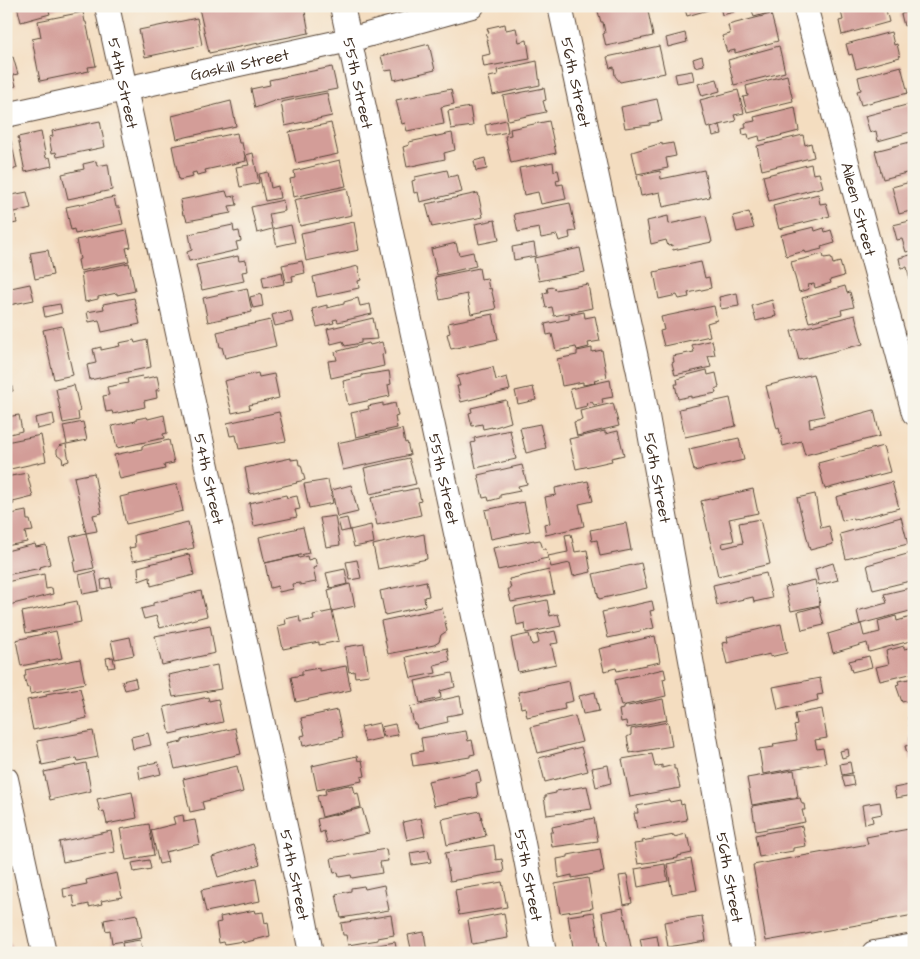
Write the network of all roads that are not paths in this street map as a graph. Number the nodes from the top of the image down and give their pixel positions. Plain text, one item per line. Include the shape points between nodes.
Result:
1 (107, 6) edge
2 (342, 6) edge
3 (472, 6) edge
4 (560, 6) edge
5 (805, 6) edge
6 (349, 40) junction
7 (125, 89) junction
8 (6, 115) edge
9 (914, 413) edge
10 (6, 779) edge
11 (914, 946) edge
12 (44, 953) edge
13 (311, 953) edge
14 (544, 953) edge
15 (744, 953) edge
16 (874, 953) edge

1 - 7 street, 54th Street
2 - 6 street, 55th Street
3 - 6 street, Gaskill Street
4 - 15 street, 56th Street via 639,372
5 - 9 street, Aileen Street
6 - 7 street, Gaskill Street
6 - 14 street, 55th Street via 522,838
7 - 8 street, Gaskill Street
7 - 13 street, 54th Street
10 - 12 street
11 - 16 street

